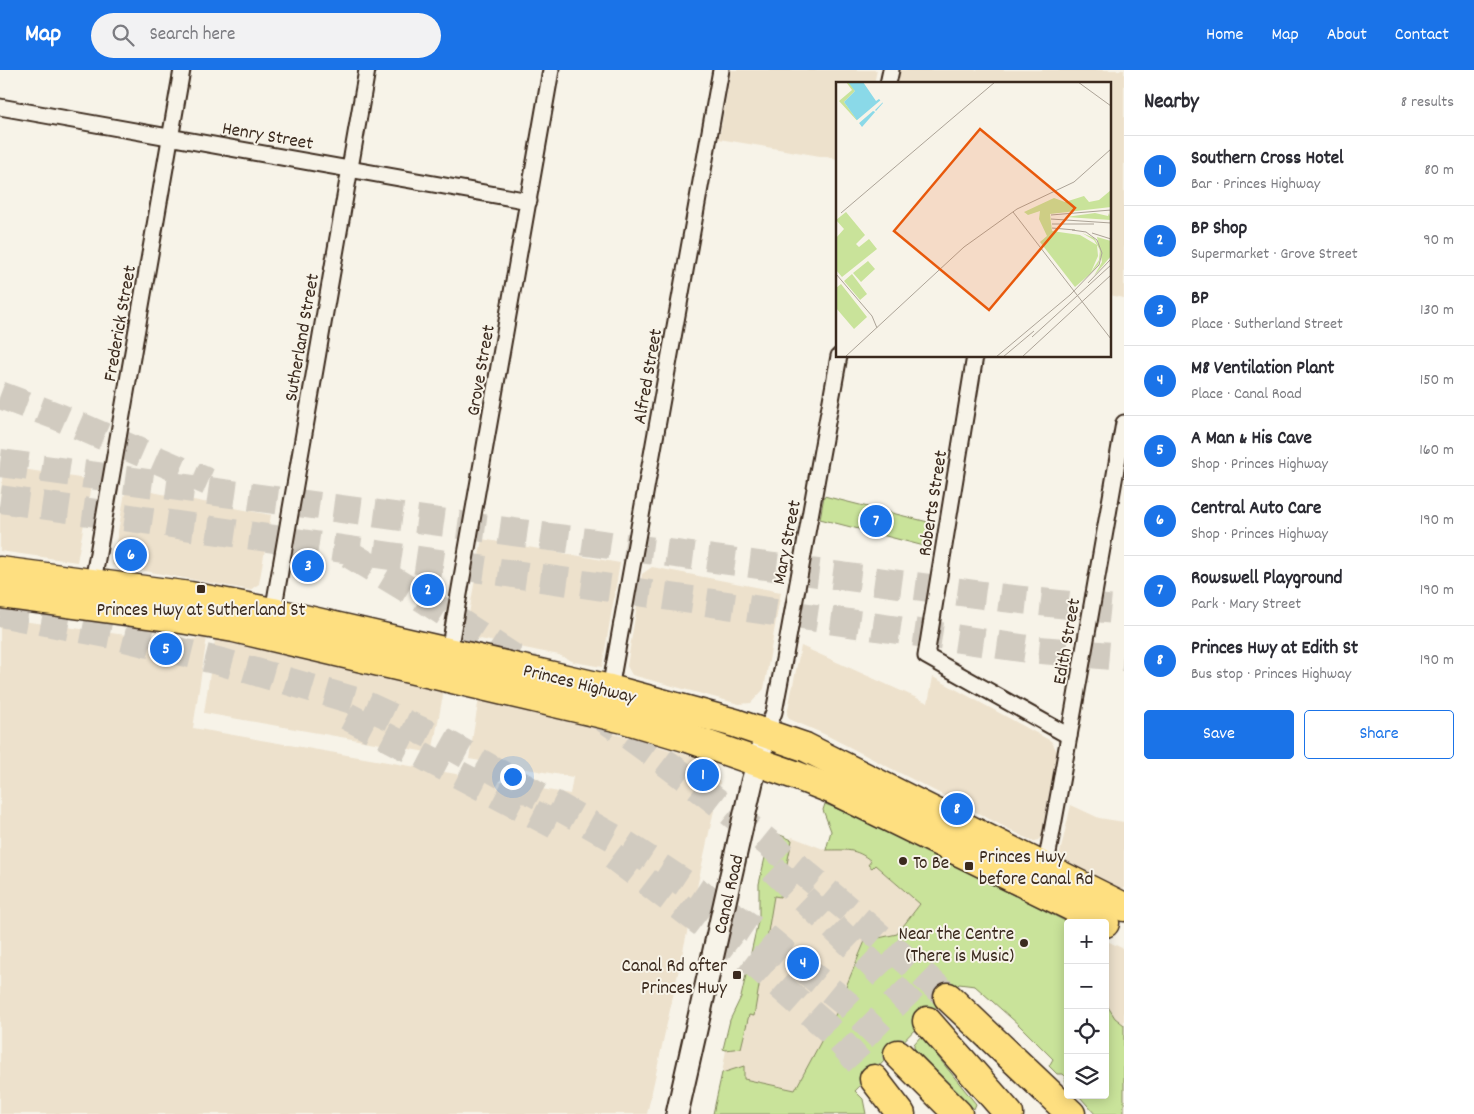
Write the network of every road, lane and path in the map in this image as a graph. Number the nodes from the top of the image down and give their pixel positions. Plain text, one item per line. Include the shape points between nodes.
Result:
1 (182, 70) edge
2 (367, 70) edge
3 (551, 70) edge
4 (721, 70) edge
5 (0, 107) edge
6 (170, 136) junction
7 (349, 168) junction
8 (529, 201) junction
9 (839, 358) edge
10 (975, 358) edge
11 (1124, 423) edge
12 (0, 571) edge
13 (93, 582) junction
14 (0, 594) edge
15 (273, 612) junction
16 (447, 664) junction
17 (610, 689) junction
18 (766, 733) junction
19 (1069, 736) junction
20 (757, 762) junction
21 (1043, 866) junction
22 (1124, 907) edge
23 (1097, 919) edge
24 (1109, 925) edge
25 (1124, 932) edge
26 (948, 998) tunnel mouth
27 (927, 1021) tunnel mouth
28 (898, 1054) tunnel mouth
29 (874, 1079) tunnel mouth
30 (677, 1114) edge
31 (901, 1114) edge
32 (958, 1114) edge
33 (1009, 1114) edge
34 (1071, 1114) edge

1 - 6 street, Frederick Street
2 - 7 street, Sutherland Street
3 - 8 street, Grove Street
4 - 17 street, Alfred Street
5 - 6 street, Henry Street
6 - 7 street, Henry Street
6 - 13 street, Frederick Street
7 - 8 street, Henry Street
7 - 15 street, Sutherland Street
8 - 16 street, Grove Street
9 - 18 street, Mary Street via 774,712
10 - 19 street, Roberts Street via 926,656
11 - 19 street, Edith Street
12 - 13 highway, Princes Highway
13 - 15 highway, Princes Highway
14 - 16 highway, Princes Highway via 169,617
15 - 16 highway, Princes Highway
16 - 17 highway, Princes Highway
16 - 20 highway, Princes Highway
17 - 18 highway, Princes Highway
18 - 20 main road, Canal Road
18 - 21 highway, Princes Highway via 806,747
19 - 21 street, Edith Street
20 - 23 highway, Princes Highway via 833,790
20 - 30 main road, Canal Road
21 - 22 highway, Princes Highway
24 - 25 highway, Princes Highway
26 - 34 highway
27 - 33 highway
28 - 32 highway
29 - 31 highway

